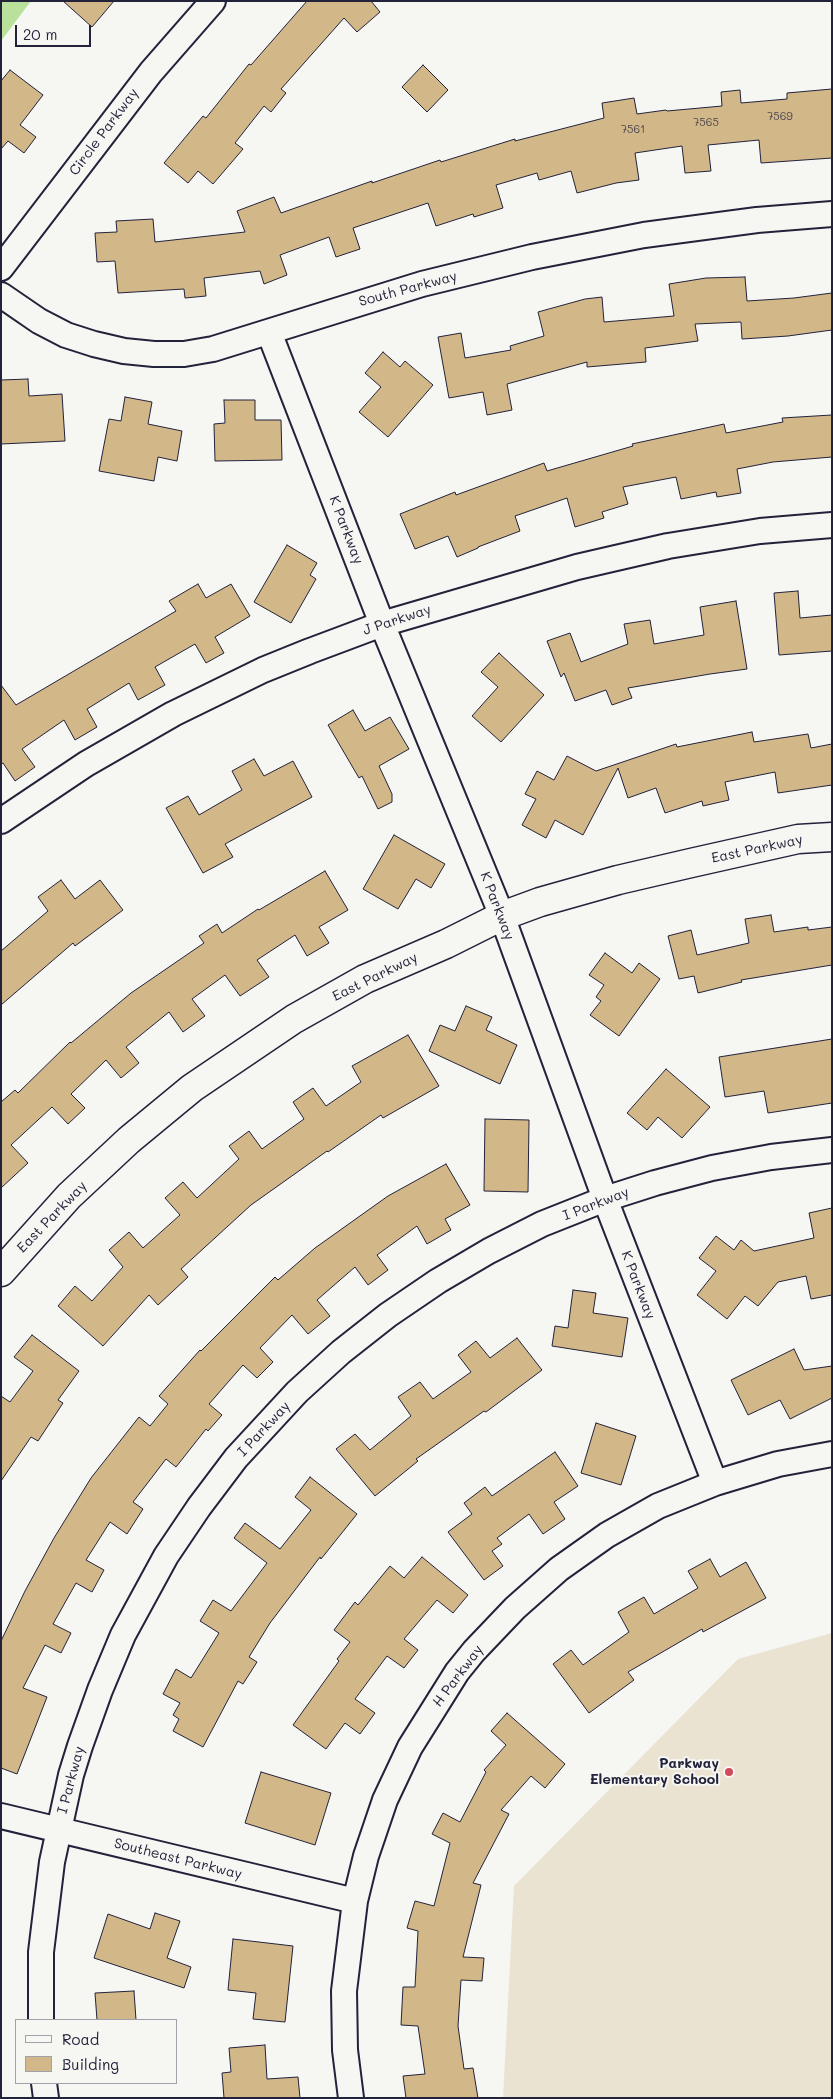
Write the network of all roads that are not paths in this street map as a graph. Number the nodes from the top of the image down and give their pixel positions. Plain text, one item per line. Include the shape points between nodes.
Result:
1 (213, 1) edge
2 (832, 214) edge
3 (1, 268) edge
4 (1, 295) edge
5 (269, 332) junction
6 (832, 525) edge
7 (382, 624) junction
8 (1, 821) edge
9 (832, 837) edge
10 (502, 916) junction
11 (832, 1150) edge
12 (605, 1199) junction
13 (1, 1272) edge
14 (832, 1454) edge
15 (715, 1483) junction
16 (1, 1816) edge
17 (58, 1830) junction
18 (355, 1902) junction
19 (41, 2019) edge
20 (44, 2084) edge
21 (46, 2098) edge
22 (351, 2098) edge

1 - 3 street, Circle Parkway via 150,72
2 - 5 street, South Parkway via 644,235 532,257 422,284
4 - 5 street, South Parkway via 66,335 124,351 184,354
5 - 7 street, K Parkway
6 - 7 street, J Parkway via 760,531 668,546 577,566
7 - 8 street, J Parkway via 271,667 174,714 86,764
7 - 10 street, K Parkway
9 - 10 street, East Parkway via 798,839 618,880
10 - 12 street, K Parkway
10 - 13 street, East Parkway via 365,979 294,1019 226,1064 129,1140 69,1196
11 - 12 street, I Parkway via 712,1168
12 - 15 street, K Parkway
12 - 17 street, I Parkway via 542,1224 489,1251 388,1315 297,1392 236,1458 166,1556 123,1635 80,1746
14 - 15 street, H Parkway via 778,1464
15 - 18 street, H Parkway via 658,1506 558,1569 474,1651 410,1747 385,1800
16 - 17 street, Southeast Parkway
17 - 18 street, Southeast Parkway
17 - 19 street, I Parkway via 41,1952
18 - 22 street, H Parkway via 344,1991
20 - 21 street

